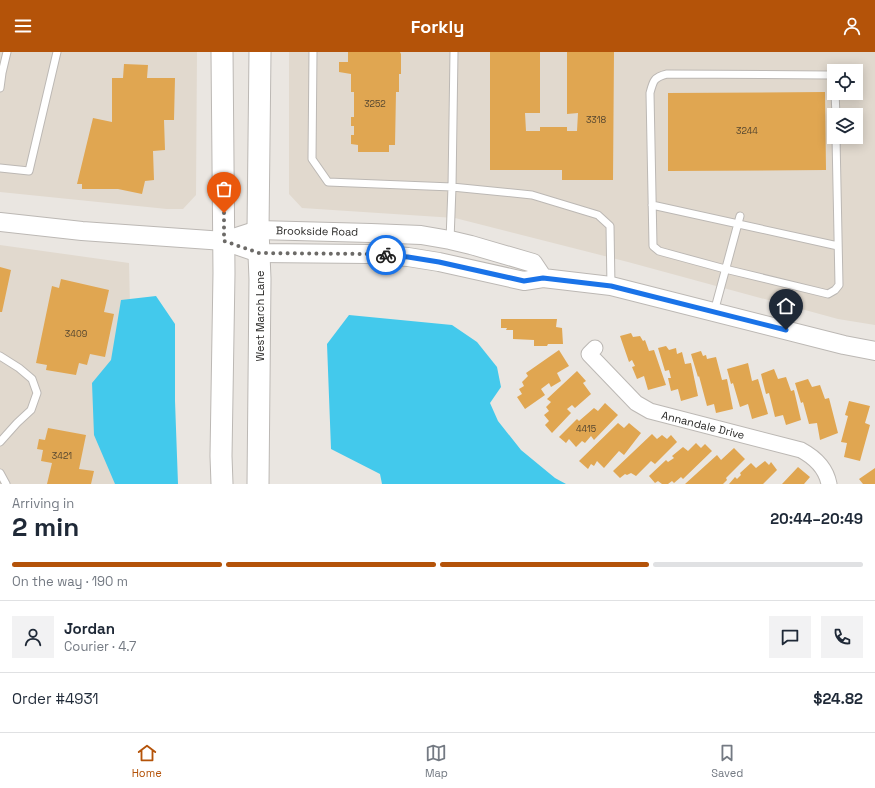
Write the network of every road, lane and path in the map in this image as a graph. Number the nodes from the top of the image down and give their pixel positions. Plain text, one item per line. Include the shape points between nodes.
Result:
1 (7, 52) edge
2 (57, 52) edge
3 (222, 52) edge
4 (260, 52) edge
5 (313, 52) edge
6 (454, 52) edge
7 (1, 73) edge
8 (827, 75) edge
9 (0, 88) edge
10 (836, 144) edge
11 (0, 168) edge
12 (452, 187) junction
13 (652, 205) junction
14 (740, 216) dead end
15 (0, 222) edge
16 (738, 224) junction
17 (258, 230) junction
18 (450, 240) junction
19 (224, 241) junction
20 (838, 246) junction
21 (259, 253) junction
22 (725, 269) junction
23 (543, 278) junction
24 (611, 286) junction
25 (714, 312) junction
26 (596, 348) dead end
27 (875, 351) edge
28 (0, 356) edge
29 (0, 442) edge
30 (0, 473) edge
31 (6, 484) edge
32 (222, 484) edge
33 (258, 484) edge
34 (828, 484) edge

1 - 7 lane
2 - 11 lane via 29,172
3 - 19 main road
4 - 17 main road, West March Lane
5 - 12 lane via 312,159 328,182
6 - 12 lane
7 - 9 lane
8 - 13 lane via 658,76 652,83 650,93
10 - 20 lane
12 - 18 lane
12 - 24 lane via 532,195 598,215 610,226
13 - 16 lane
13 - 22 lane via 653,246 660,251
14 - 16 lane
15 - 19 street, Brookside Road via 82,232
16 - 20 lane
16 - 22 lane
17 - 18 street, Brookside Road via 371,233
17 - 19 street, Brookside Road
17 - 21 main road, West March Lane
18 - 23 street, Brookside Road via 533,263
19 - 21 street, Brookside Road
19 - 32 main road
20 - 22 lane via 839,285 828,294
21 - 23 street, Brookside Road via 408,257 524,281
21 - 33 main road, West March Lane
22 - 25 lane
23 - 24 street, Brookside Road
24 - 25 street, Brookside Road
25 - 27 street, Brookside Road
26 - 34 street, Annandale Drive via 589,354 636,403 650,411 800,450 822,467
28 - 29 lane via 32,379 37,393 31,410
30 - 31 lane

